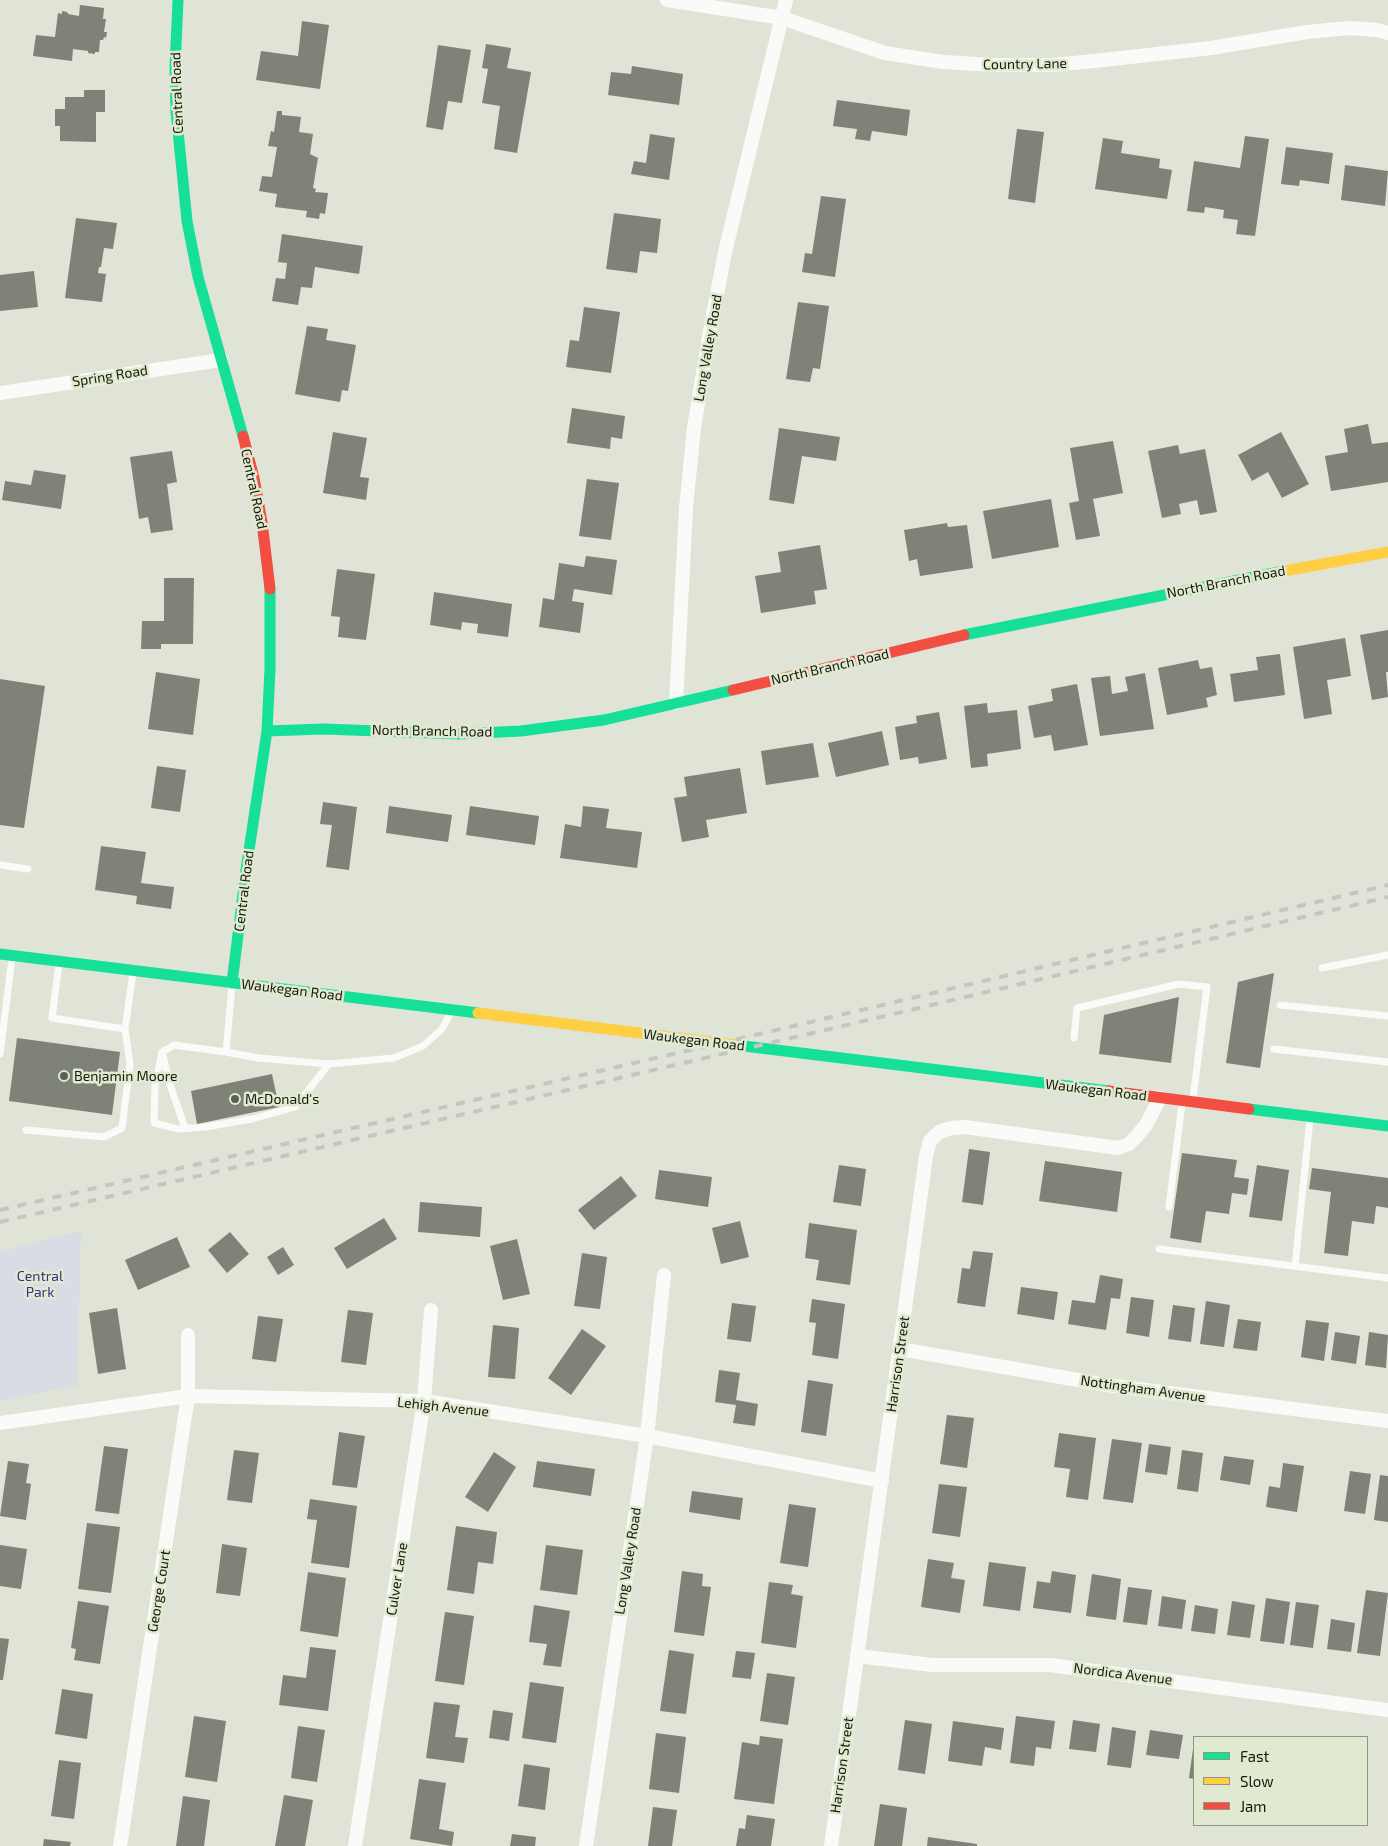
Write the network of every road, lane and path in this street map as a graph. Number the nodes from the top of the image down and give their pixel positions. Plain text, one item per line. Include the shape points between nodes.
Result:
1 (178, 0) edge
2 (667, 0) edge
3 (786, 0) edge
4 (782, 18) junction
5 (1388, 33) edge
6 (221, 360) junction
7 (0, 393) edge
8 (1388, 552) edge
9 (676, 703) junction
10 (267, 731) junction
11 (0, 865) edge
12 (28, 869) dead end
13 (0, 954) edge
14 (1388, 955) edge
15 (12, 956) junction
16 (60, 961) junction
17 (1322, 968) dead end
18 (134, 970) junction
19 (232, 983) junction
20 (1280, 1005) dead end
21 (452, 1010) junction
22 (1388, 1016) edge
23 (124, 1029) junction
24 (1074, 1038) dead end
25 (1274, 1049) dead end
26 (162, 1052) junction
27 (226, 1052) junction
28 (0, 1054) edge
29 (1388, 1062) edge
30 (329, 1064) junction
31 (1160, 1098) junction
32 (1187, 1101) junction
33 (1310, 1116) junction
34 (1388, 1126) edge
35 (185, 1128) junction
36 (26, 1130) dead end
37 (1169, 1207) dead end
38 (1159, 1249) dead end
39 (1295, 1266) junction
40 (664, 1275) dead end
41 (1388, 1278) edge
42 (431, 1310) dead end
43 (188, 1335) dead end
44 (900, 1348) junction
45 (188, 1396) junction
46 (424, 1402) junction
47 (1388, 1421) edge
48 (0, 1423) edge
49 (647, 1436) junction
50 (882, 1481) junction
51 (857, 1656) junction
52 (1388, 1710) edge
53 (120, 1846) edge
54 (355, 1846) edge
55 (586, 1846) edge
56 (831, 1846) edge

1 - 6 street, Central Road via 176,111 187,221 198,277
2 - 4 street, Country Lane
3 - 4 street, Long Valley Road
4 - 5 street, Country Lane via 885,53 943,62 994,65 1094,61 1349,28
4 - 9 street, Long Valley Road via 725,252 696,419 686,508
6 - 7 street, Spring Road
6 - 10 street, Central Road via 254,478 268,565 270,668
8 - 9 street, North Branch Road via 981,631
9 - 10 street, North Branch Road via 604,720 521,731 459,734 324,729
10 - 19 street, Central Road
11 - 12 lane
13 - 15 street, Waukegan Road
14 - 17 lane
15 - 16 street, Waukegan Road
15 - 28 lane
16 - 18 street, Waukegan Road
16 - 23 lane via 52,1018
18 - 19 street, Waukegan Road
18 - 23 lane
19 - 21 street, Waukegan Road
19 - 27 lane
20 - 22 lane
21 - 30 lane via 442,1029 423,1046 394,1058
21 - 31 street, Waukegan Road
23 - 36 lane via 130,1064 122,1128 104,1137
24 - 32 lane via 1076,1008 1179,984 1207,987
25 - 29 lane
26 - 27 lane via 174,1045
26 - 35 lane
26 - 35 lane via 154,1123
27 - 30 lane
30 - 35 lane via 295,1107 252,1119
31 - 32 street, Waukegan Road
31 - 44 street, Harrison Street via 1136,1137 1118,1148 965,1127 939,1132 930,1142 926,1156
32 - 33 street, Waukegan Road
32 - 37 lane
33 - 34 street, Waukegan Road
33 - 39 lane
38 - 39 lane
39 - 41 lane
40 - 49 street, Long Valley Road
42 - 46 street, Culver Lane
43 - 45 street, George Court
44 - 47 street, Nottingham Avenue via 1107,1385
44 - 50 street, Harrison Street
45 - 46 street, Lehigh Avenue
45 - 48 street, Lehigh Avenue
45 - 53 street, George Court
46 - 49 street, Lehigh Avenue
46 - 54 street, Culver Lane
49 - 50 street, Lehigh Avenue
49 - 55 street, Long Valley Road
50 - 51 street, Harrison Street
51 - 52 street, Nordica Avenue via 932,1664 1050,1665
51 - 56 street, Harrison Street

